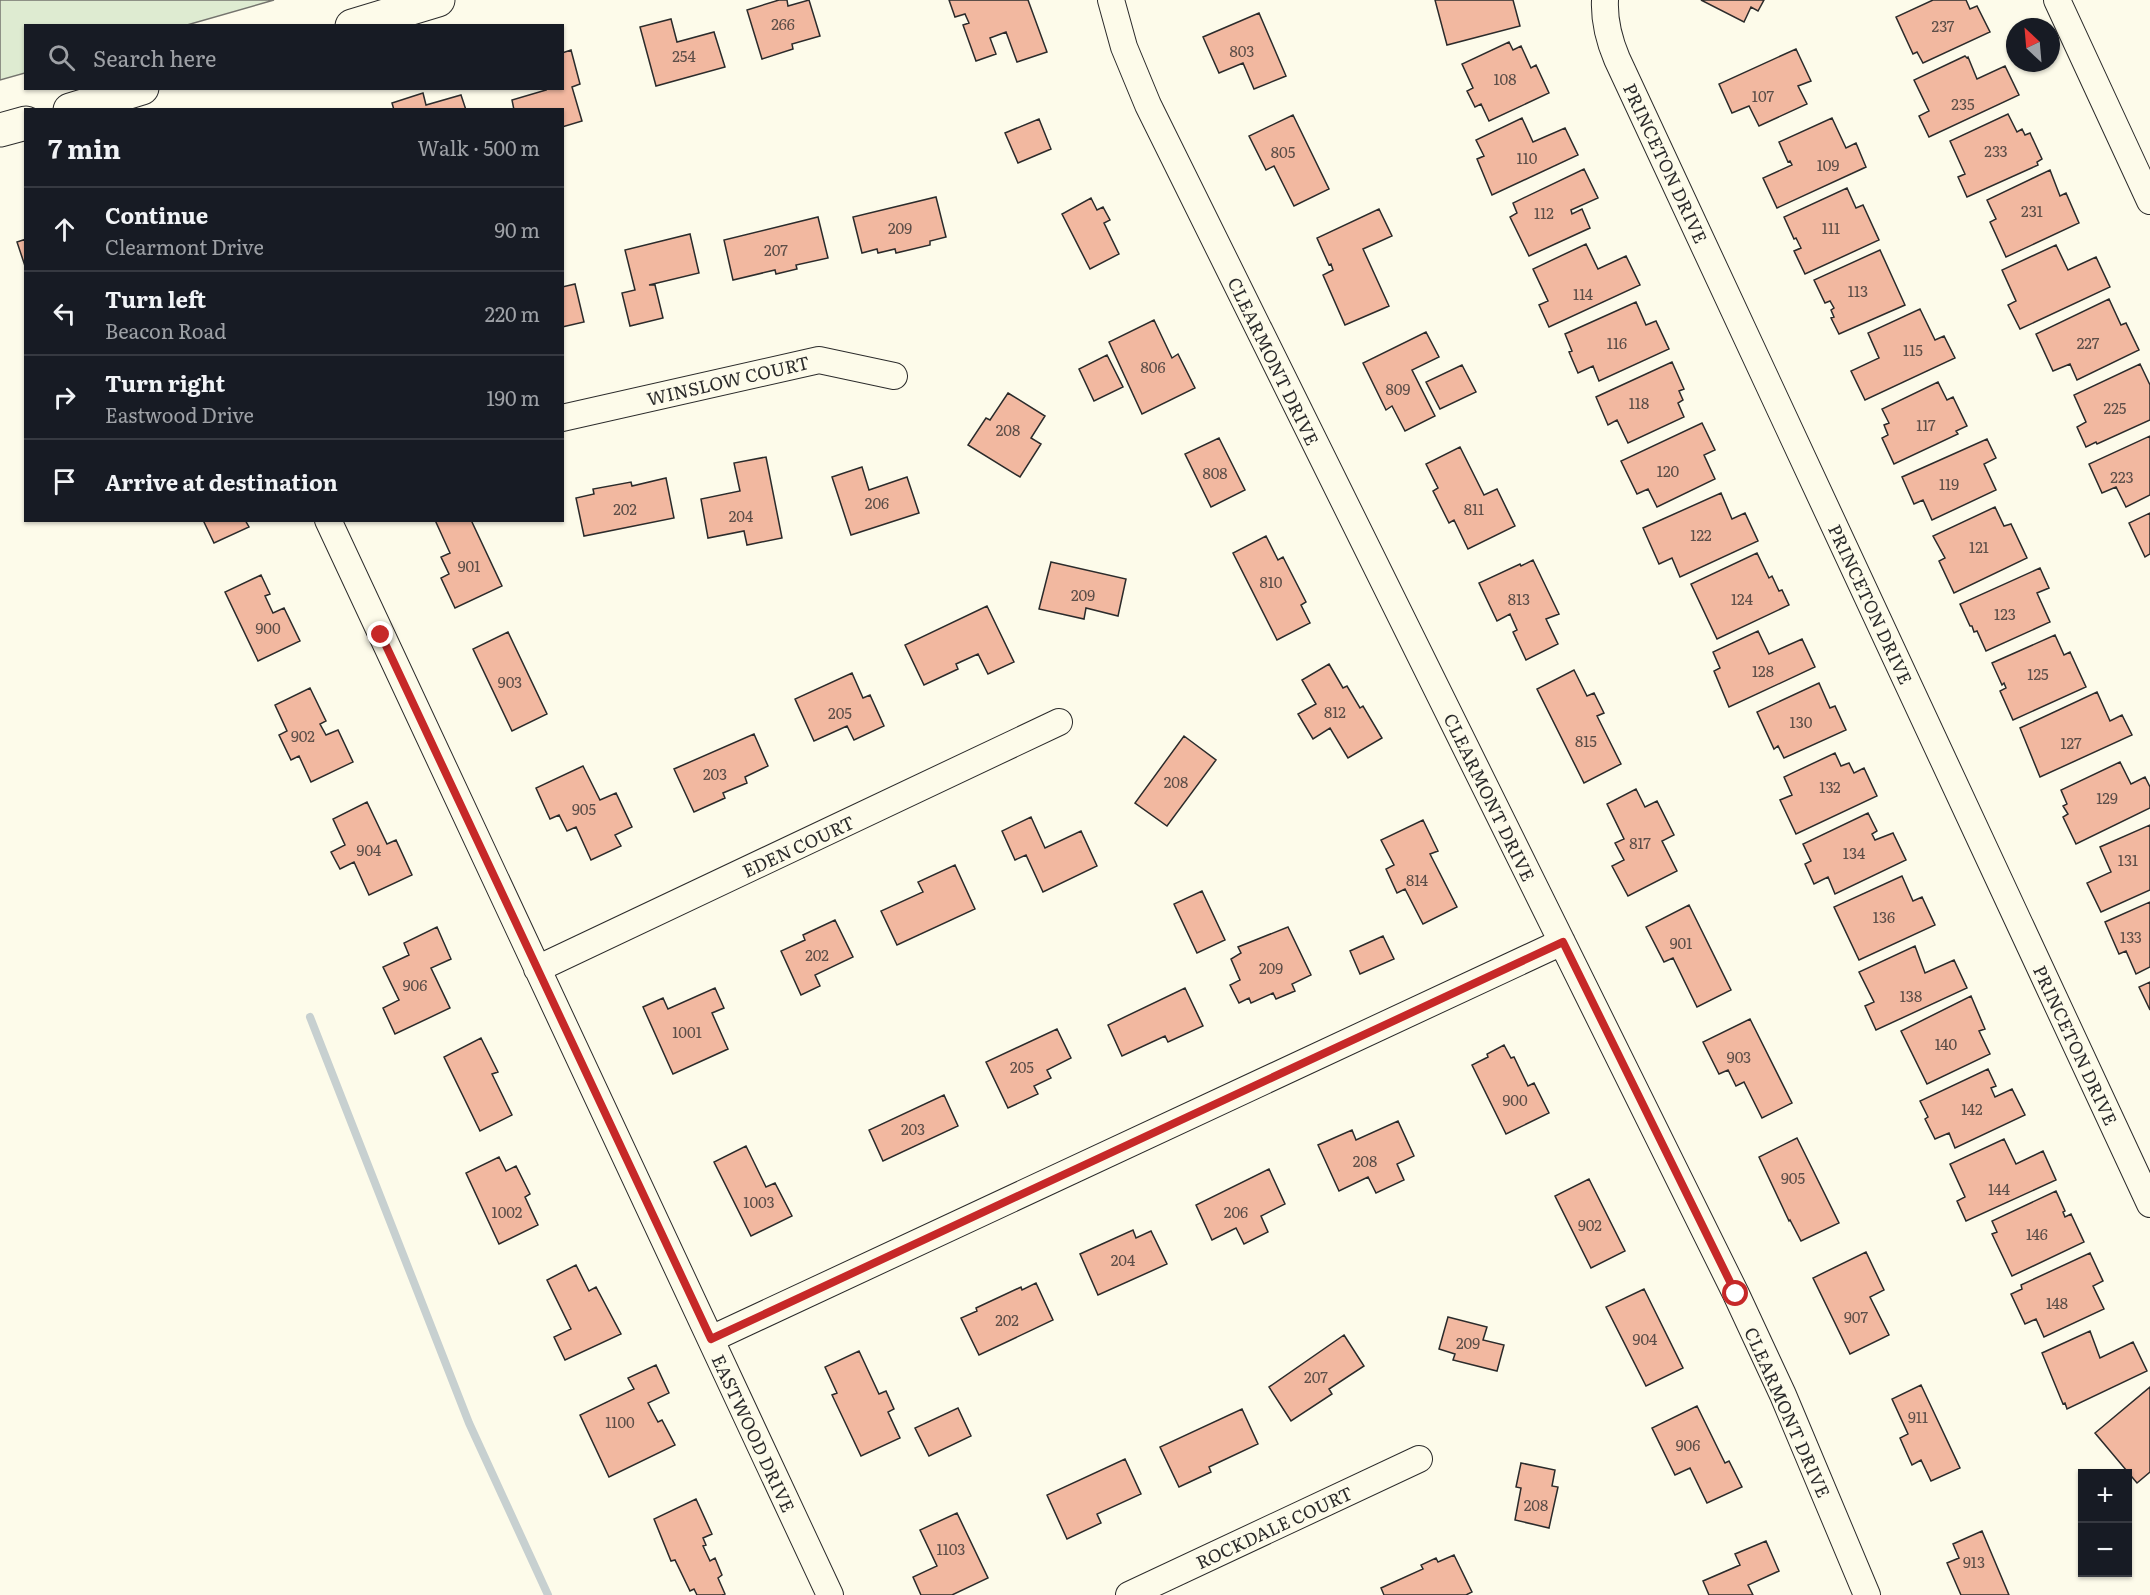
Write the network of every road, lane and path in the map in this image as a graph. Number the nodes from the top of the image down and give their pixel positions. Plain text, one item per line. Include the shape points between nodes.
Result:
1 (438, 0) edge
2 (1111, 0) edge
3 (1605, 0) edge
4 (2057, 0) edge
5 (359, 24) edge
6 (137, 97) edge
7 (80, 108) edge
8 (24, 124) edge
9 (0, 130) edge
10 (2150, 201) edge
11 (894, 376) dead end
12 (564, 418) edge
13 (329, 522) edge
14 (1059, 722) dead end
15 (1563, 942) junction
16 (537, 969) junction
17 (2150, 1204) edge
18 (711, 1339) junction
19 (1419, 1459) dead end
20 (830, 1595) edge
21 (1129, 1595) edge
22 (1867, 1595) edge

1 - 5 street
2 - 15 street, CLEARMONT DRIVE via 1124,47 1148,105
3 - 17 street, PRINCETON DRIVE via 1606,23 1617,59
4 - 10 street
6 - 7 street
8 - 9 street
11 - 12 street, WINSLOW COURT via 819,360
13 - 16 street, EASTWOOD DRIVE
14 - 16 street, EDEN COURT
15 - 18 street
15 - 22 street, CLEARMONT DRIVE via 1736,1294
16 - 18 street, EASTWOOD DRIVE
18 - 20 street, EASTWOOD DRIVE
19 - 21 street, ROCKDALE COURT

